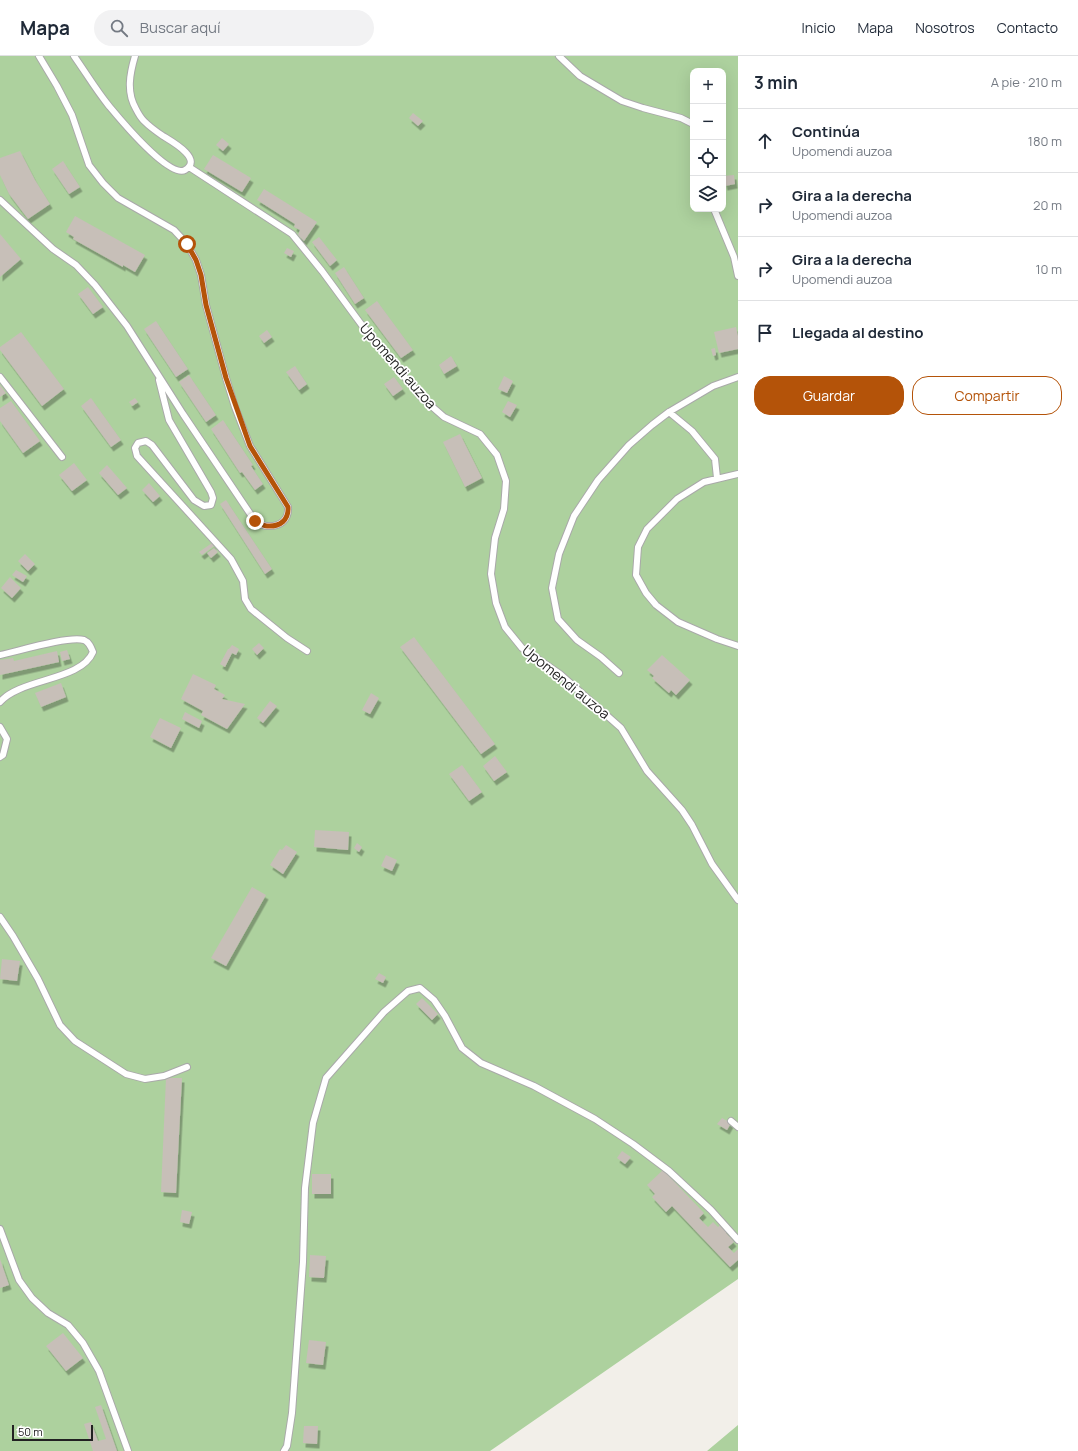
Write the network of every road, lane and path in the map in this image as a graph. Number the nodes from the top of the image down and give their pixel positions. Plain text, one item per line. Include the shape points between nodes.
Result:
1 (39, 56) edge
2 (74, 56) edge
3 (135, 56) edge
4 (559, 56) edge
5 (690, 122) edge
6 (189, 167) junction
7 (0, 200) edge
8 (715, 212) edge
9 (738, 276) edge
10 (157, 375) junction
11 (0, 377) edge
12 (738, 377) edge
13 (669, 412) junction
14 (62, 457) dead end
15 (738, 474) edge
16 (717, 478) junction
17 (738, 646) edge
18 (307, 651) dead end
19 (0, 655) edge
20 (619, 673) dead end
21 (0, 702) edge
22 (0, 727) edge
23 (0, 757) edge
24 (738, 900) edge
25 (0, 917) edge
26 (187, 1067) dead end
27 (731, 1121) dead end
28 (738, 1127) edge
29 (0, 1229) edge
30 (738, 1240) edge
31 (128, 1451) edge
32 (284, 1451) edge

1 - 10 lane via 72,115 89,165 103,184 118,198 174,230 187,244 196,260 226,378 250,446 288,507 285,521 266,527 255,521
2 - 6 lane via 108,105 135,136 160,160 177,171
3 - 6 lane via 130,74 130,92 135,108 143,120 188,155 191,162
4 - 5 lane via 580,76 622,101
6 - 24 lane, Upomendi auzoa via 292,234 421,397 444,417 480,434 497,455 506,481 504,509 495,538 491,574 496,603 505,626 522,648 560,674 621,728 647,771 682,810 712,864
7 - 10 lane via 53,249 76,265 95,285 127,326
8 - 9 lane via 734,257
10 - 18 lane via 169,420 211,492 211,505 204,506 194,500 152,445 138,442 134,448 137,456 231,559 243,581 245,599 251,609
11 - 14 lane
12 - 13 lane via 713,386
13 - 16 lane via 692,430 715,459
13 - 20 lane via 630,445 598,480 574,516 559,554 552,588 558,619 577,640
15 - 16 lane
16 - 17 lane via 704,482 677,499 647,529 638,547 636,574 656,605 678,622
19 - 21 lane via 66,640 84,640 93,652 90,660 73,670 19,690
22 - 23 lane via 7,739 3,755
25 - 26 lane via 38,979 60,1025 75,1040 126,1074 145,1079 164,1076
27 - 28 lane
29 - 31 lane via 19,1280 32,1298 48,1313 68,1325 99,1371
30 - 32 lane via 711,1210 669,1171 595,1118 534,1086 481,1063 462,1048 434,1000 420,988 408,991 384,1012 326,1078 313,1123 305,1188 303,1262 292,1413

